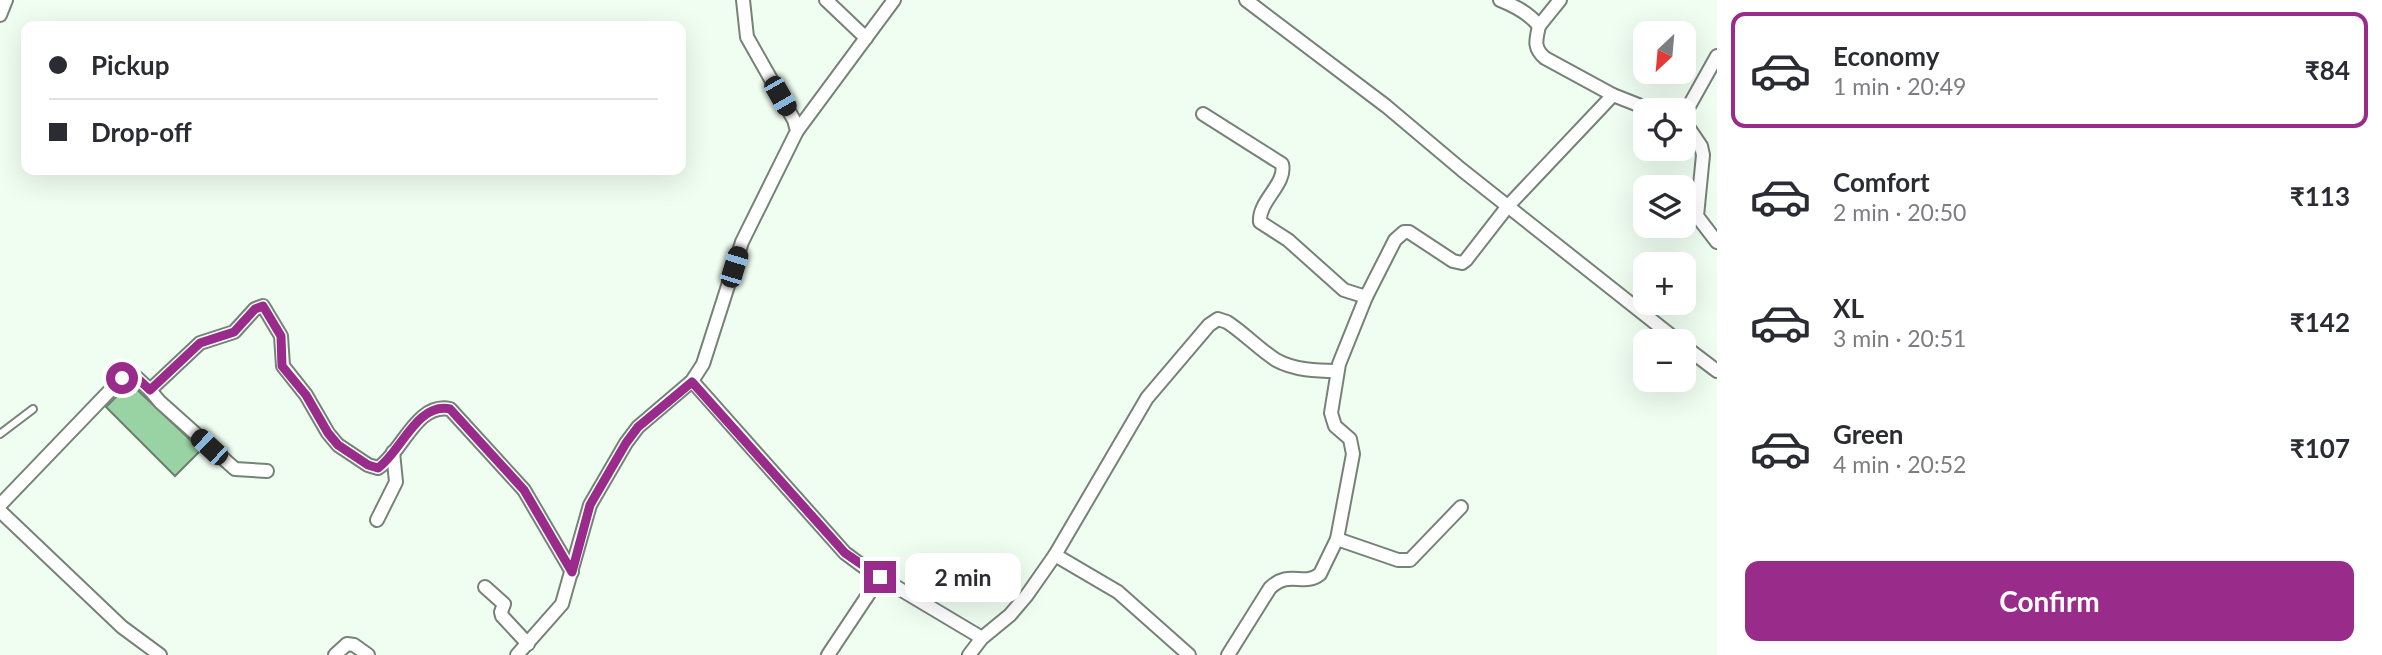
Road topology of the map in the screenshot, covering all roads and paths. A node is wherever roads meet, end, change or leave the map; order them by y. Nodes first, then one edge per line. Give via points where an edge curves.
1 (6, 0) edge
2 (743, 0) edge
3 (826, 0) edge
4 (894, 0) edge
5 (1246, 0) edge
6 (1500, 0) edge
7 (1560, 0) edge
8 (0, 15) edge
9 (1539, 26) junction
10 (866, 38) junction
11 (1717, 56) edge
12 (1613, 95) junction
13 (1694, 98) edge
14 (1633, 103) edge
15 (1203, 114) dead end
16 (797, 131) junction
17 (1696, 139) edge
18 (1508, 206) junction
19 (1717, 242) edge
20 (1366, 297) junction
21 (1663, 329) edge
22 (1696, 355) edge
23 (1337, 371) junction
24 (1717, 371) edge
25 (692, 382) junction
26 (150, 390) junction
27 (33, 409) dead end
28 (0, 434) edge
29 (394, 452) junction
30 (267, 471) dead end
31 (0, 505) edge
32 (1461, 508) dead end
33 (0, 511) edge
34 (377, 520) dead end
35 (1336, 539) junction
36 (1055, 555) junction
37 (572, 572) junction
38 (880, 577) junction
39 (485, 587) dead end
40 (982, 638) junction
41 (522, 652) edge
42 (160, 655) edge
43 (335, 655) edge
44 (369, 655) edge
45 (828, 655) edge
46 (969, 655) edge
47 (1189, 655) edge
48 (1228, 655) edge

1 - 8 street
2 - 16 street via 747,37
3 - 10 street
4 - 10 street
5 - 18 street via 1387,106
6 - 9 street via 1529,15
7 - 9 street
9 - 12 street via 1535,42 1539,53
10 - 16 street
11 - 13 street
12 - 14 street
12 - 18 street
15 - 20 street via 1282,164 1283,173 1260,213 1260,222 1288,240 1344,290
16 - 25 street via 742,242 703,364
17 - 19 street via 1703,155 1697,216
18 - 20 street via 1462,262 1453,261 1409,232 1400,234
18 - 21 street
20 - 23 street
22 - 24 street
23 - 35 street via 1331,413 1335,426 1350,439 1353,454
23 - 36 street via 1287,365 1218,319 1147,398
25 - 37 street via 638,427 626,443 590,505
25 - 38 street via 845,553
26 - 29 street via 200,343 234,332 263,306 281,336 282,366 333,440 374,468
26 - 30 street via 235,469
26 - 31 street via 129,373 122,378
27 - 28 lane
29 - 34 street via 396,482
29 - 37 street via 422,418 441,407 450,409 524,490
32 - 35 street via 1410,559 1398,560
33 - 42 street via 122,627
35 - 48 street via 1315,578 1277,580
36 - 40 street via 1020,604
36 - 47 street via 1118,592
37 - 41 street via 562,604
38 - 40 street
38 - 45 street
39 - 41 street via 504,604 502,616
40 - 46 street
43 - 44 street via 347,644

